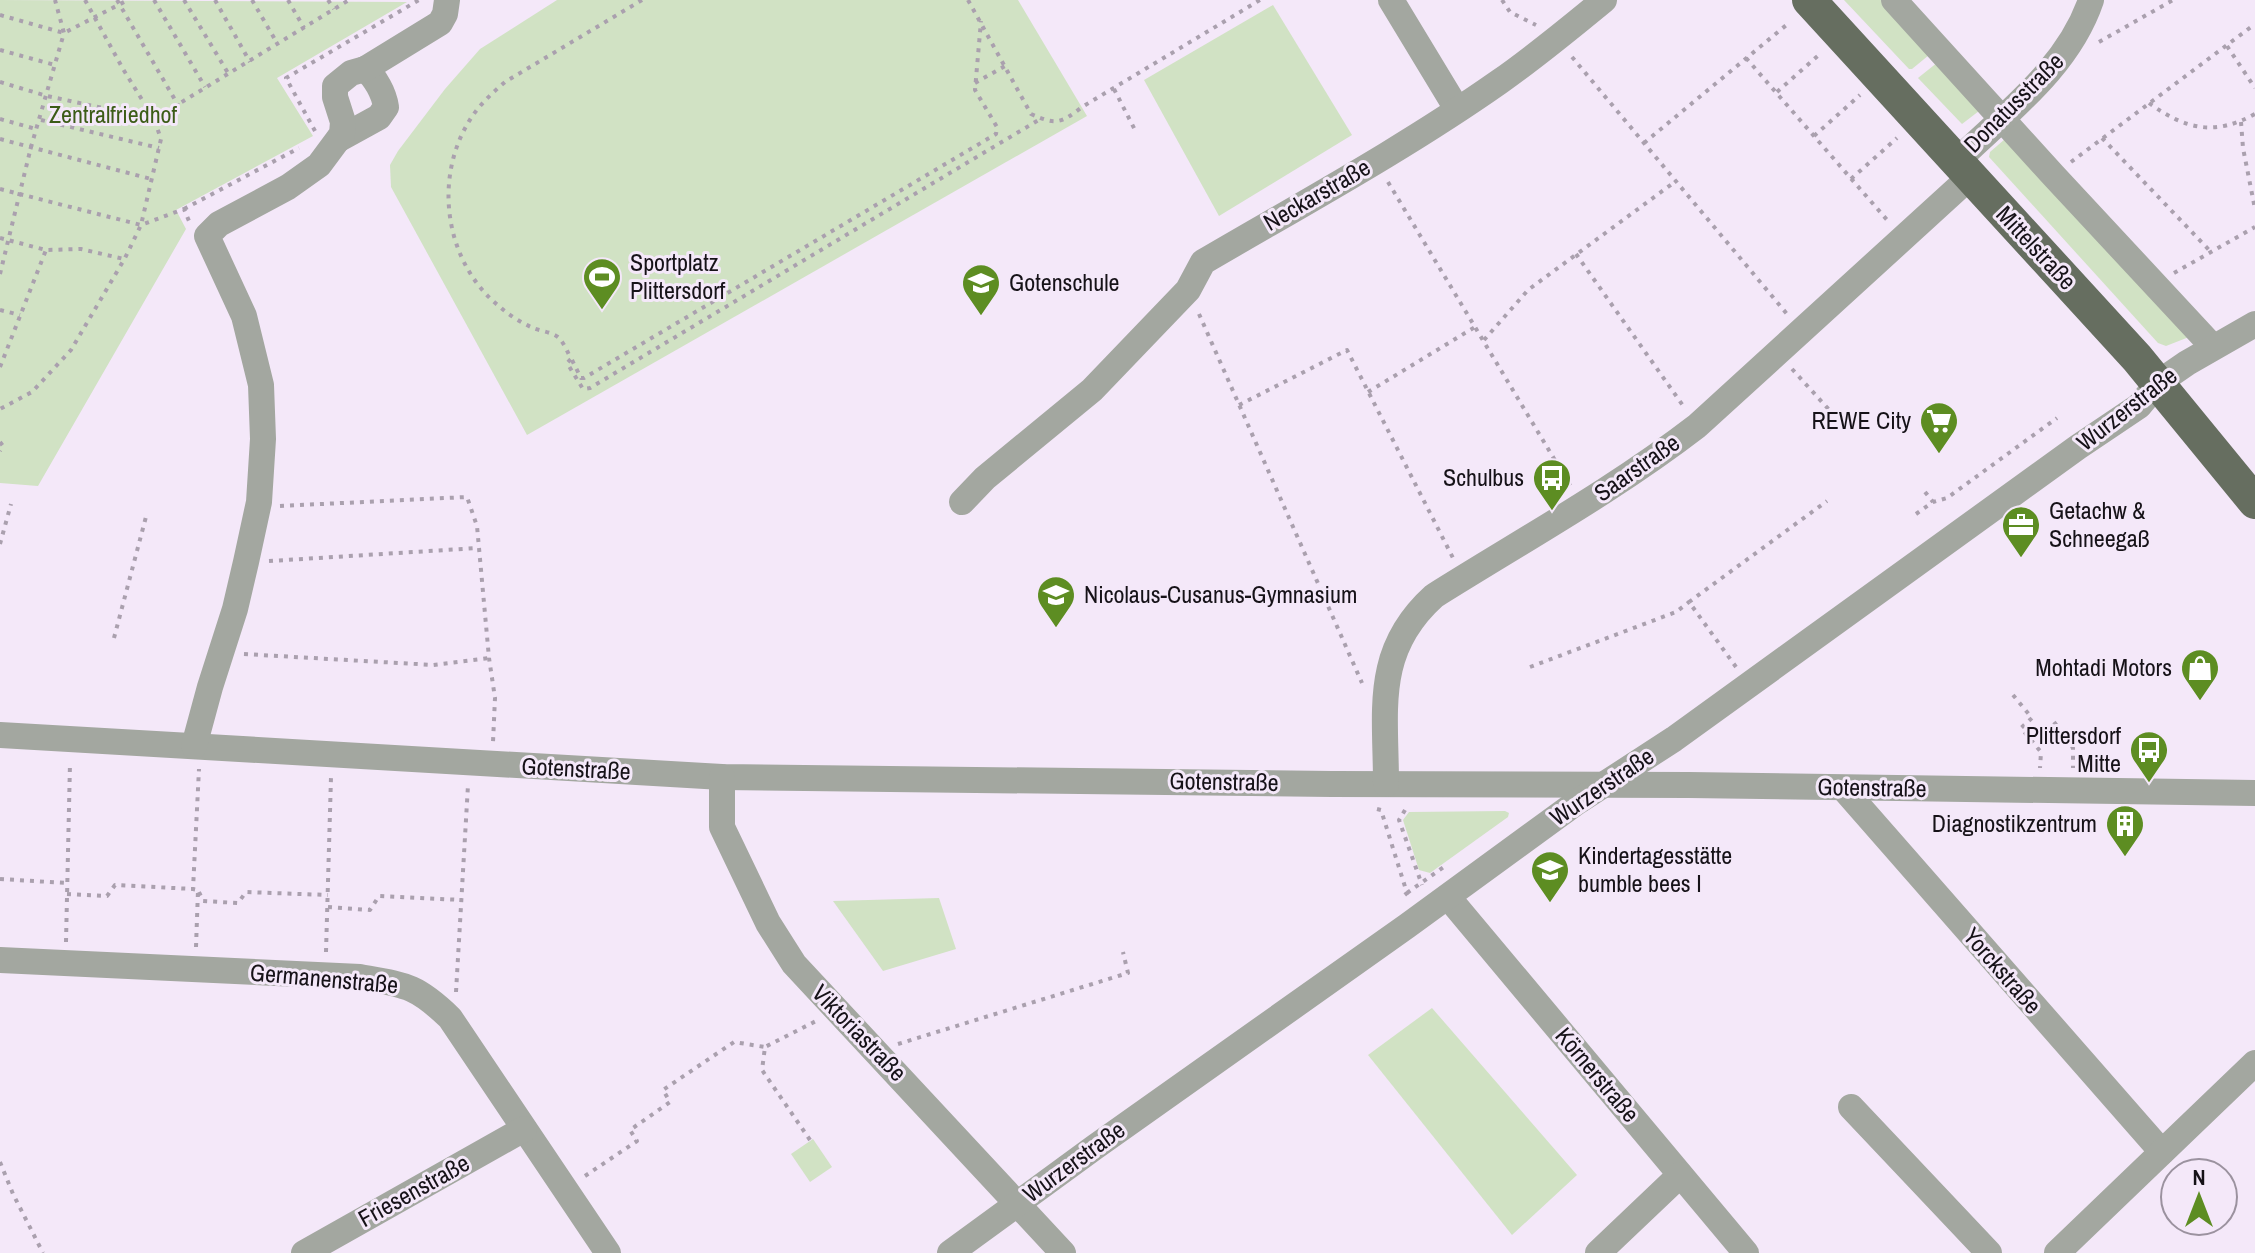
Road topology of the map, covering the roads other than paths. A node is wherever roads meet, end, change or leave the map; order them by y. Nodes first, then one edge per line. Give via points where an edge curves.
1 (447, 0) edge
2 (1391, 0) edge
3 (1604, 0) edge
4 (1894, 0) edge
5 (2091, 0) edge
6 (1810, 2) edge
7 (365, 69) junction
8 (1457, 109) junction
9 (2001, 118) junction
10 (329, 138) junction
11 (1963, 170) junction
12 (2255, 324) edge
13 (2213, 347) junction
14 (2158, 383) junction
15 (962, 502) dead end
16 (2255, 502) edge
17 (0, 735) edge
18 (197, 747) junction
19 (722, 777) junction
20 (1386, 784) junction
21 (1604, 784) junction
22 (1843, 788) junction
23 (2255, 793) edge
24 (1442, 901) junction
25 (0, 960) edge
26 (2255, 1063) edge
27 (1851, 1107) dead end
28 (524, 1129) junction
29 (2162, 1152) junction
30 (1680, 1175) junction
31 (1018, 1203) junction
32 (304, 1253) edge
33 (608, 1253) edge
34 (950, 1253) edge
35 (1063, 1253) edge
36 (1598, 1253) edge
37 (1746, 1253) edge
38 (1989, 1253) edge
39 (2057, 1253) edge

1 - 7 street via 440,23
2 - 8 street
3 - 8 street, Neckarstraße
4 - 9 street
5 - 9 street, Donatusstraße via 2065,53
6 - 11 main road, Mittelstraße
7 - 10 street via 335,86 343,122
7 - 10 street via 386,107 379,117
8 - 15 street, Neckarstraße via 1203,262 1188,290 1092,390
9 - 11 street, Donatusstraße
9 - 13 street
10 - 18 street via 319,165 307,175 207,236 244,316 261,385 263,439 258,507
11 - 14 main road, Mittelstraße
11 - 20 street, Saarstraße via 1903,238 1697,426 1650,462 1418,611 1405,629 1386,681
12 - 13 street, Wurzerstraße
13 - 14 street, Wurzerstraße
14 - 16 main road, Mittelstraße
14 - 21 street, Wurzerstraße via 2139,406
17 - 18 street, Gotenstraße
18 - 19 street, Gotenstraße
19 - 20 street, Gotenstraße
19 - 31 street, Viktoriastraße via 722,827 794,964
20 - 21 street, Gotenstraße
21 - 22 street, Gotenstraße
21 - 24 street, Wurzerstraße
22 - 23 street, Gotenstraße
22 - 29 street, Yorckstraße
24 - 30 street, Körnerstraße
24 - 31 street, Wurzerstraße
25 - 28 street, Germanenstraße via 360,977 407,985 450,1018
26 - 29 street
27 - 38 street
28 - 32 street, Friesenstraße
28 - 33 street, Germanenstraße
29 - 39 street
30 - 36 street
30 - 37 street, Körnerstraße
31 - 34 street, Wurzerstraße
31 - 35 street, Viktoriastraße

